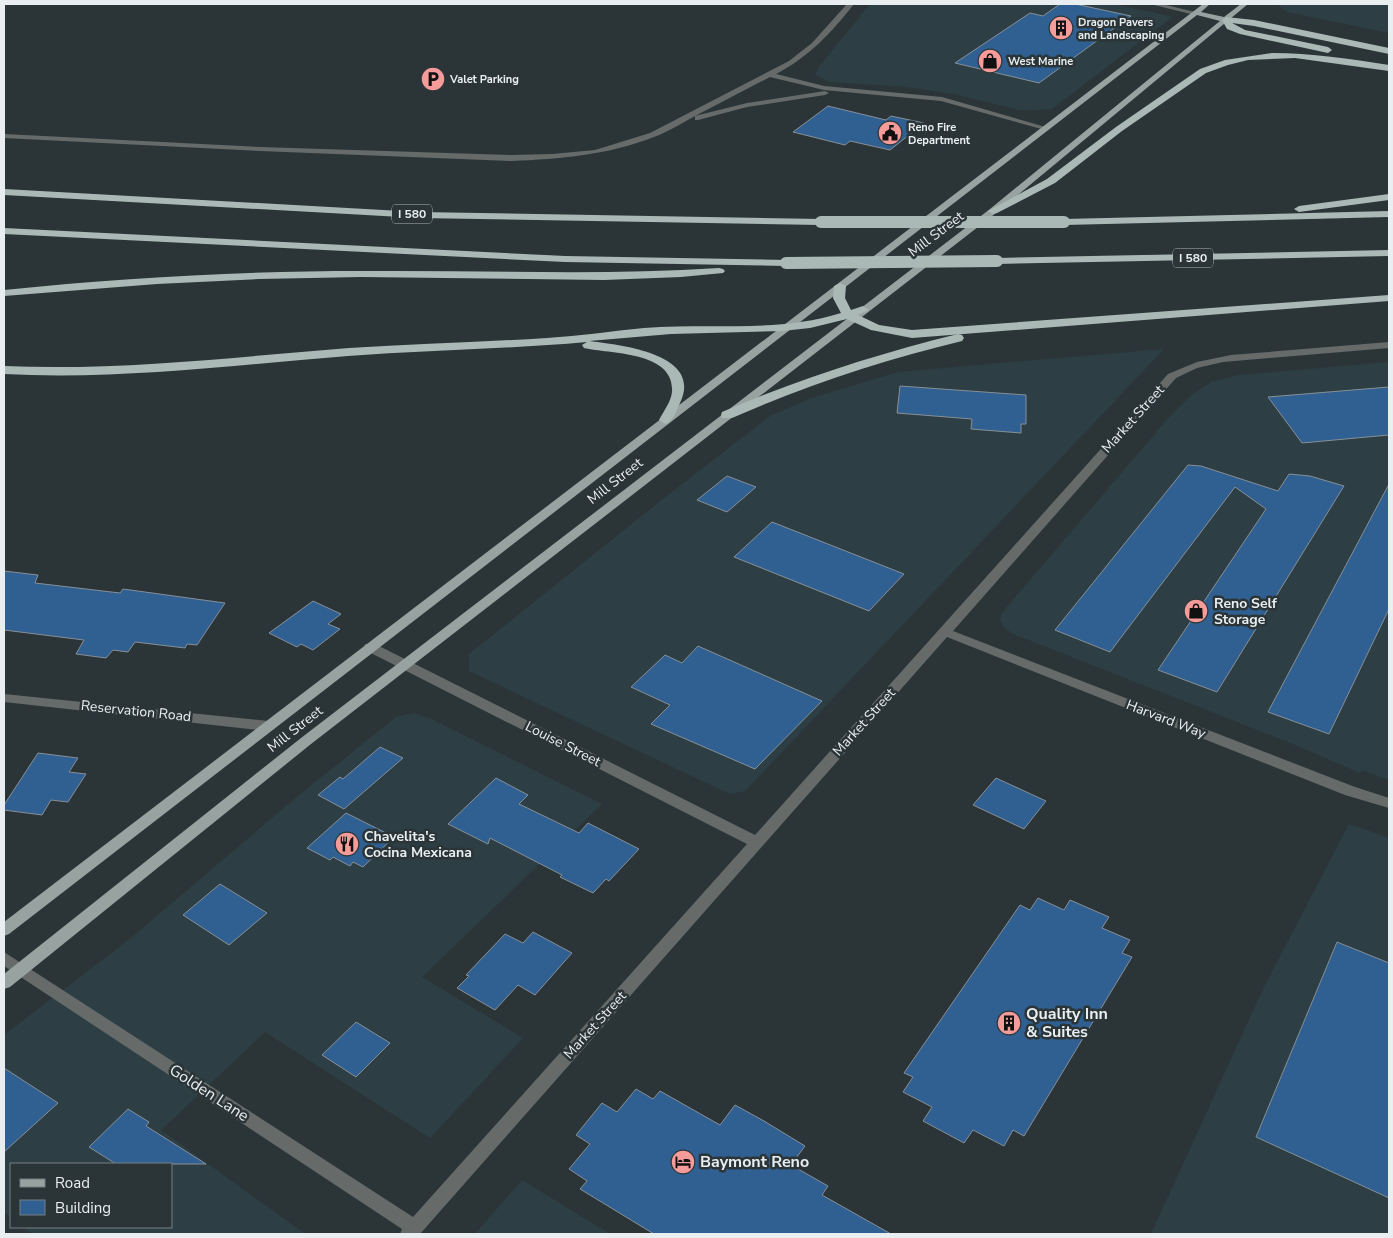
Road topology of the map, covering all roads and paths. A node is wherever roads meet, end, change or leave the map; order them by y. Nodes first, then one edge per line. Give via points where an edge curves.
1 (851, 4) edge
2 (1153, 4) edge
3 (1207, 4) edge
4 (1246, 4) edge
5 (1196, 13) junction
6 (1226, 20) junction
7 (1389, 51) edge
8 (1389, 64) edge
9 (1389, 68) edge
10 (771, 75) junction
11 (874, 92) junction
12 (1045, 128) junction
13 (653, 134) junction
14 (4, 136) edge
15 (4, 192) edge
16 (1389, 197) edge
17 (993, 211) junction
18 (1389, 214) edge
19 (1178, 220) junction
20 (4, 231) edge
21 (1389, 253) edge
22 (784, 263) junction
23 (840, 286) junction
24 (4, 292) edge
25 (1389, 298) edge
26 (855, 314) junction
27 (1049, 323) junction
28 (786, 327) junction
29 (536, 342) junction
30 (1389, 345) edge
31 (4, 370) edge
32 (727, 416) junction
33 (665, 420) junction
34 (945, 632) junction
35 (370, 647) junction
36 (405, 664) junction
37 (4, 698) edge
38 (268, 726) junction
39 (1389, 803) edge
40 (756, 842) junction
41 (4, 930) edge
42 (4, 958) edge
43 (21, 970) junction
44 (4, 983) edge
45 (412, 1231) edge

1 - 10 street via 809,51
2 - 5 street
3 - 5 main road, Mill Street
4 - 6 main road, Mill Street
5 - 6 main road
5 - 12 main road, Mill Street
6 - 7 highway
6 - 8 highway via 1230,27 1243,32
6 - 17 main road, Mill Street
9 - 17 highway via 1282,55 1252,57 1213,66 1136,116 1057,176
10 - 11 street via 824,88
10 - 13 street
11 - 12 street via 942,100
11 - 13 street via 816,94 775,100 720,112
12 - 23 main road, Mill Street
13 - 14 street via 595,152 521,158
15 - 19 highway, I 580, bridge via 429,215 821,222
16 - 19 highway via 1249,215
17 - 26 main road, Mill Street
18 - 19 highway, I 580
20 - 22 highway, I 580 via 565,259
21 - 22 highway, I 580, bridge
22 - 24 highway via 662,275 253,276
23 - 26 highway via 838,301
23 - 28 main road, Mill Street
25 - 27 highway
26 - 27 highway via 879,329 912,334
26 - 28 highway
26 - 32 main road, Mill Street
27 - 32 highway via 976,334 881,357 804,382
28 - 29 highway via 667,331
28 - 33 main road, Mill Street
29 - 31 highway via 349,352 159,370
29 - 33 highway via 617,348 642,353 663,363 678,383 678,392
30 - 34 street, Market Street via 1215,361 1184,368 1172,376
32 - 36 main road, Mill Street
33 - 35 main road, Mill Street
34 - 39 street, Harvard Way via 1350,791
34 - 40 street, Market Street
35 - 36 street, Louise Street
35 - 38 main road, Mill Street
36 - 40 street, Louise Street
36 - 43 main road, Mill Street
37 - 38 street, Reservation Road
38 - 41 main road, Mill Street
40 - 45 street, Market Street
42 - 43 street, Golden Lane
43 - 44 main road, Mill Street
43 - 45 street, Golden Lane

